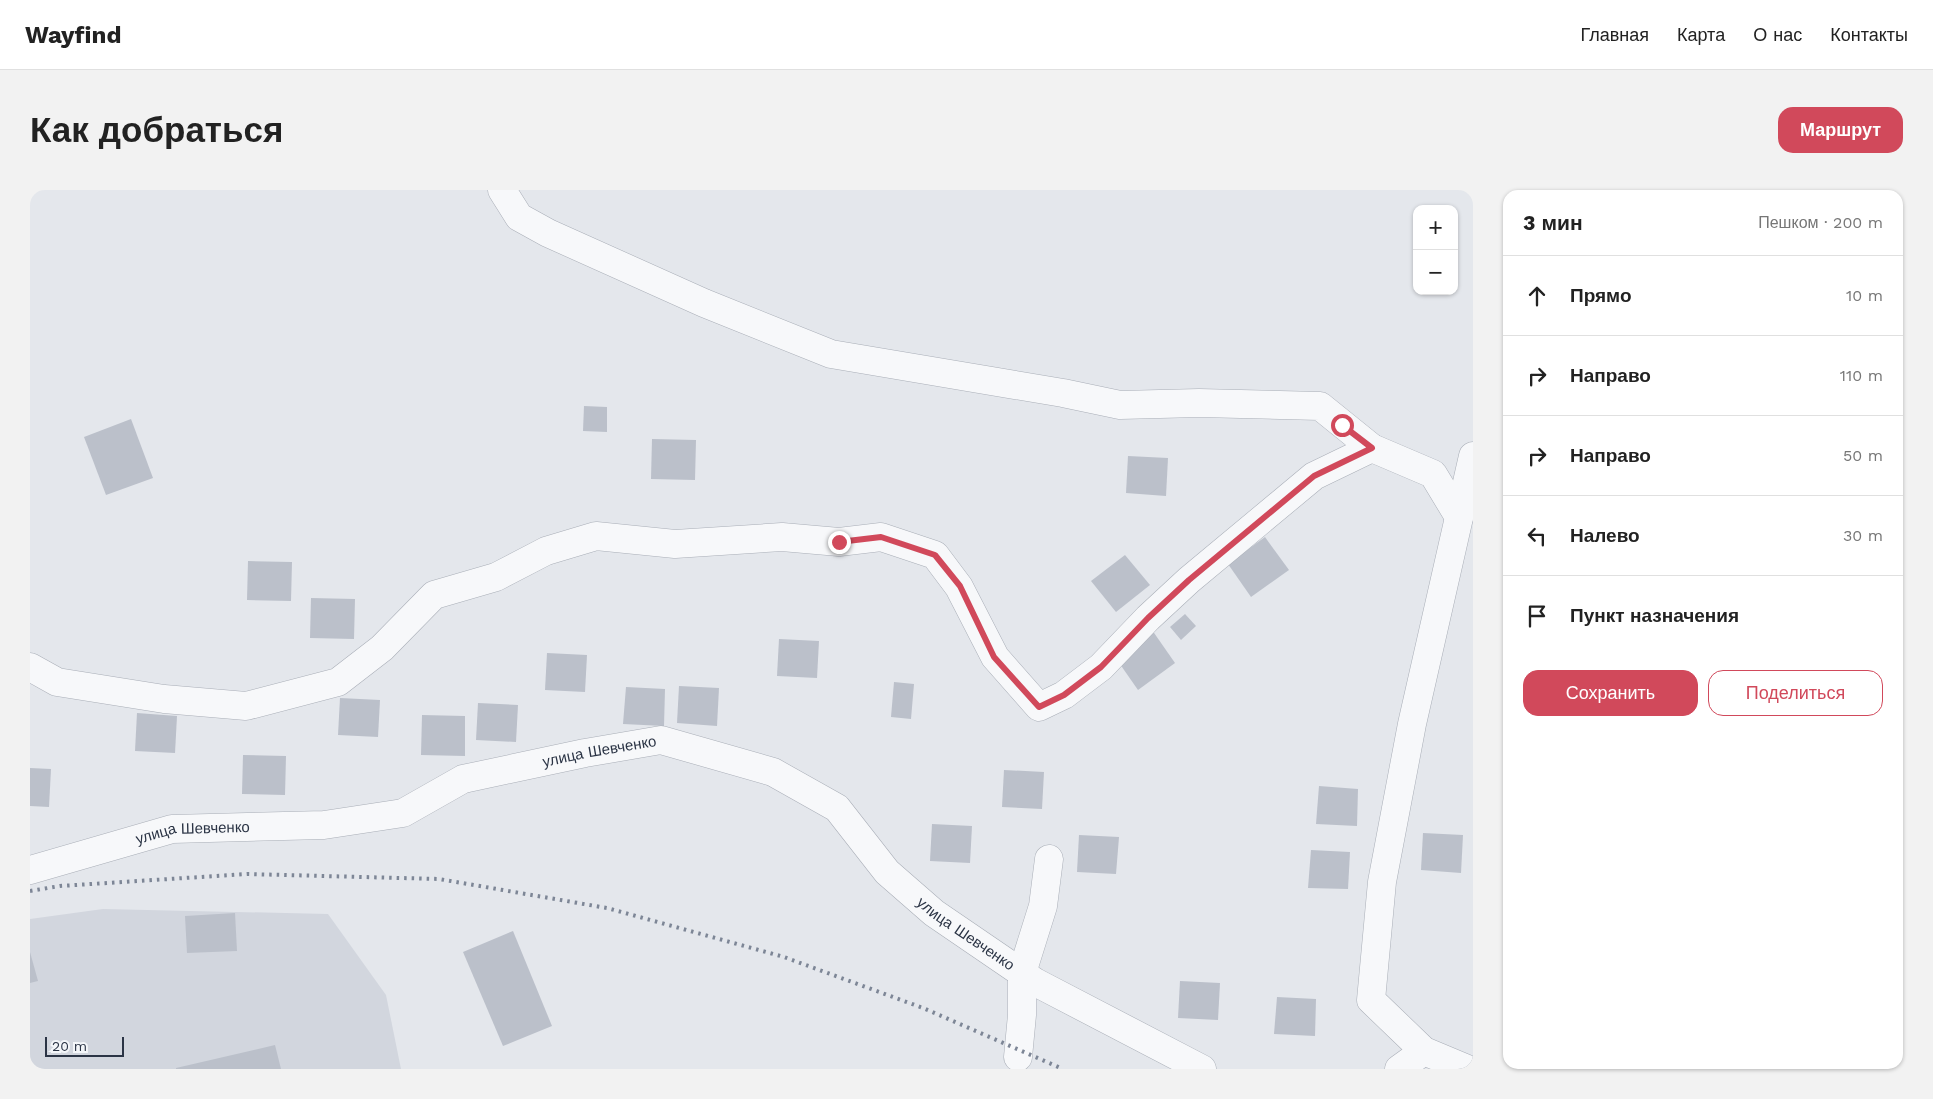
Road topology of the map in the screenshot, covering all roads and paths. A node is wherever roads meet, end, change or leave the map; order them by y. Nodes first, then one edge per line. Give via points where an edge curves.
1 (502, 190) edge
2 (1372, 448) junction
3 (1473, 456) edge
4 (1459, 518) junction
5 (30, 667) edge
6 (1049, 860) dead end
7 (30, 870) edge
8 (1022, 973) junction
9 (1424, 1051) junction
10 (1018, 1057) dead end
11 (1202, 1069) edge
12 (1399, 1069) edge
13 (1467, 1069) edge

1 - 2 street via 519,217 548,233 704,303 831,354 1120,405 1320,406
2 - 4 street via 1433,474
2 - 5 street via 1314,476 1189,580 1101,667 1064,695 1039,707 994,657 960,586 935,555 881,537 839,542 782,537 676,544 596,536 546,552 496,577 434,595 382,648 338,682 246,706 164,699 57,682
3 - 4 street
4 - 9 street via 1412,724 1382,882 1371,1000
6 - 8 street via 1043,906
7 - 8 street, улица Шевченко via 172,829 324,825 403,814 463,779 661,740 772,772 837,808 887,872 934,913
8 - 10 street
8 - 11 street, улица Шевченко
9 - 12 street
9 - 13 street

